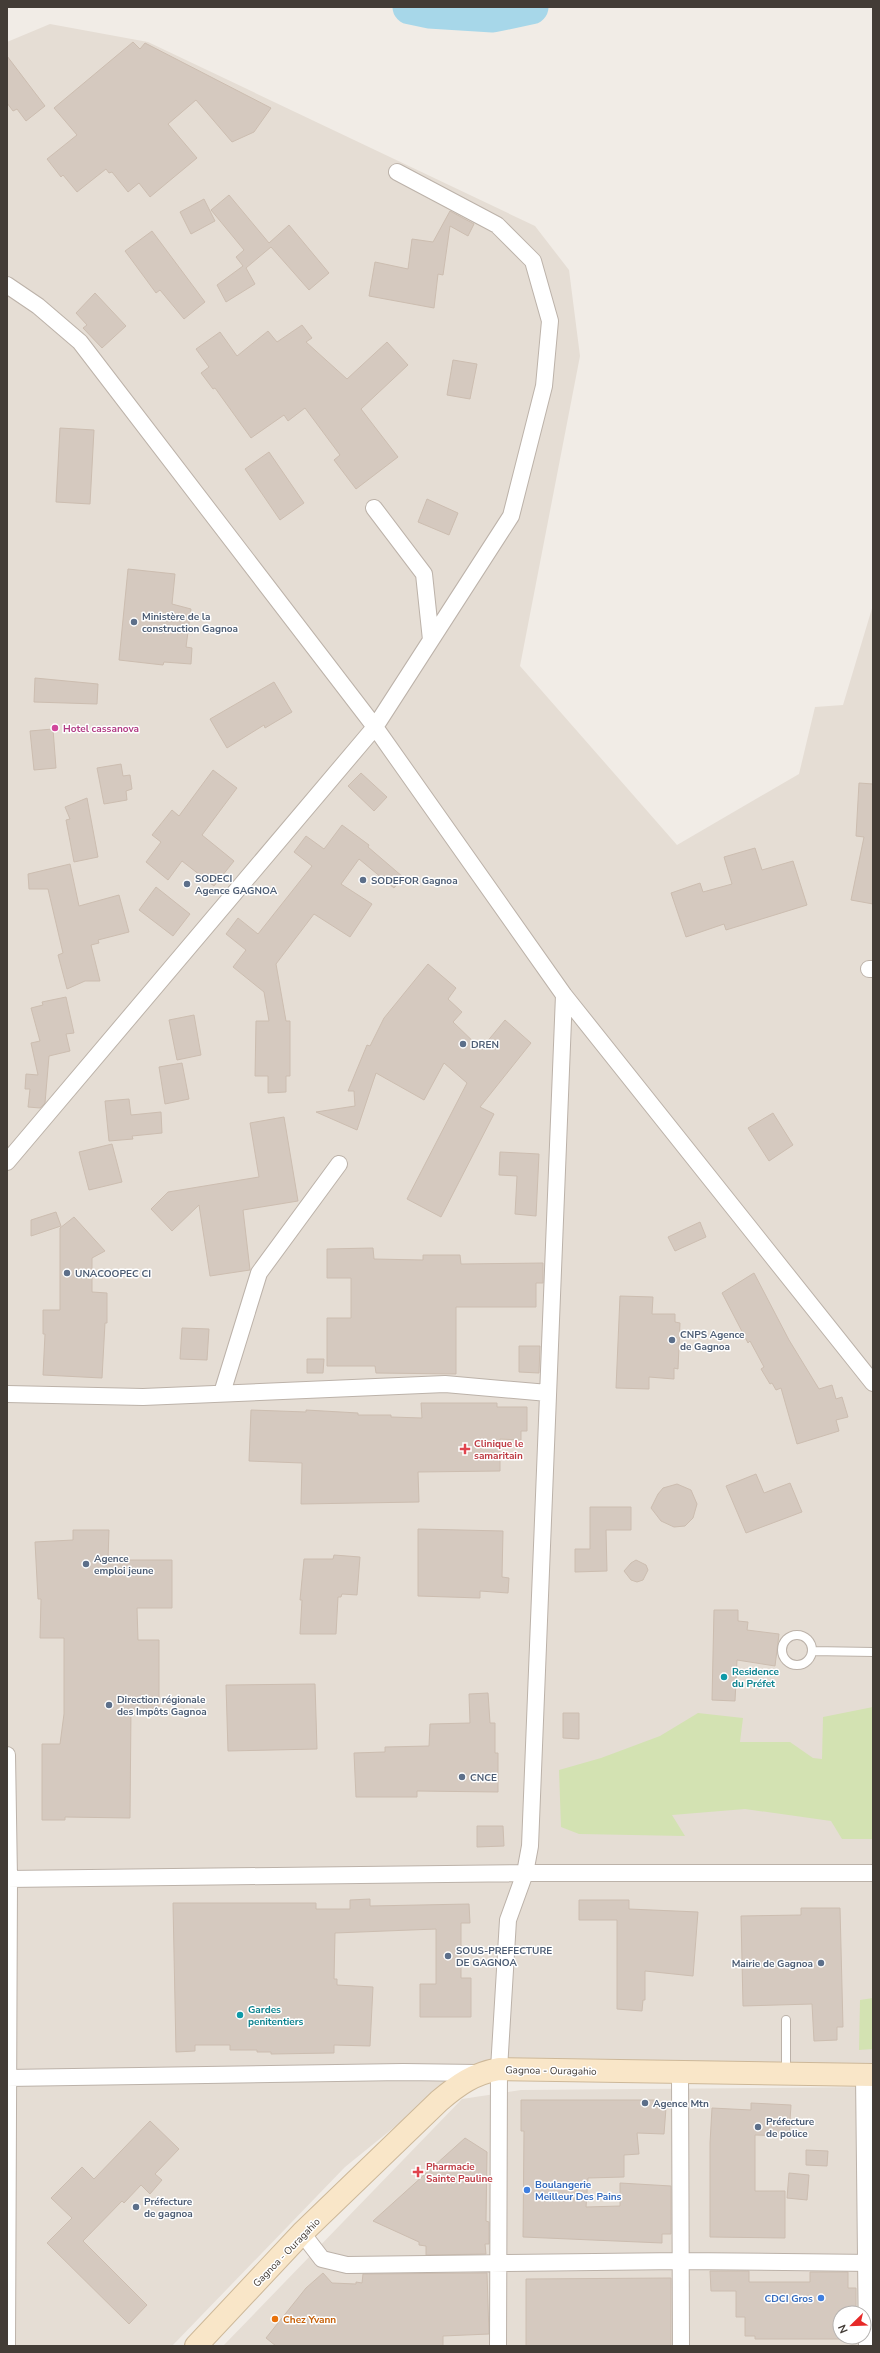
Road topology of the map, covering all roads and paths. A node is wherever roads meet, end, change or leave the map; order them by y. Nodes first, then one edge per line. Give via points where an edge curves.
1 (397, 172) dead end
2 (7, 285) edge
3 (374, 508) dead end
4 (431, 640) junction
5 (375, 727) junction
6 (564, 995) junction
7 (7, 1162) edge
8 (339, 1164) dead end
9 (873, 1383) edge
10 (548, 1392) junction
11 (7, 1394) edge
12 (222, 1394) junction
13 (812, 1651) dead end
14 (873, 1652) edge
15 (7, 1755) edge
16 (525, 1873) junction
17 (873, 1873) edge
18 (8, 1879) edge
19 (786, 2020) dead end
20 (499, 2069) junction
21 (680, 2072) junction
22 (478, 2073) junction
23 (786, 2074) junction
24 (870, 2075) edge
25 (8, 2078) edge
26 (302, 2233) junction
27 (681, 2262) junction
28 (870, 2262) edge
29 (498, 2264) junction
30 (7, 2346) edge
31 (196, 2346) edge
32 (498, 2346) edge
33 (681, 2346) edge
34 (869, 2346) edge

1 - 4 street via 497,225 533,261 550,321 544,386 511,516
2 - 5 street via 38,306 80,342
3 - 4 street via 424,574
4 - 5 street
5 - 6 street
5 - 7 street
6 - 9 street
6 - 10 street
8 - 12 street via 259,1273
10 - 12 street via 445,1384
10 - 16 street via 530,1846
11 - 12 street via 143,1397
13 - 14 lane
15 - 18 street
16 - 17 street
16 - 18 street
16 - 20 street via 508,1920
18 - 25 street
19 - 23 lane
20 - 21 main road, Gagnoa - Ouragahio
20 - 22 main road, Gagnoa - Ouragahio
20 - 29 street
21 - 23 main road, Gagnoa - Ouragahio
21 - 27 street
22 - 25 street
22 - 26 main road, Gagnoa - Ouragahio via 456,2086 439,2101
23 - 24 main road, Gagnoa - Ouragahio
24 - 28 street
25 - 30 street
26 - 29 street via 322,2259 347,2265
26 - 31 main road, Gagnoa - Ouragahio
27 - 28 street
27 - 29 street
27 - 33 street
28 - 34 street
29 - 32 street

